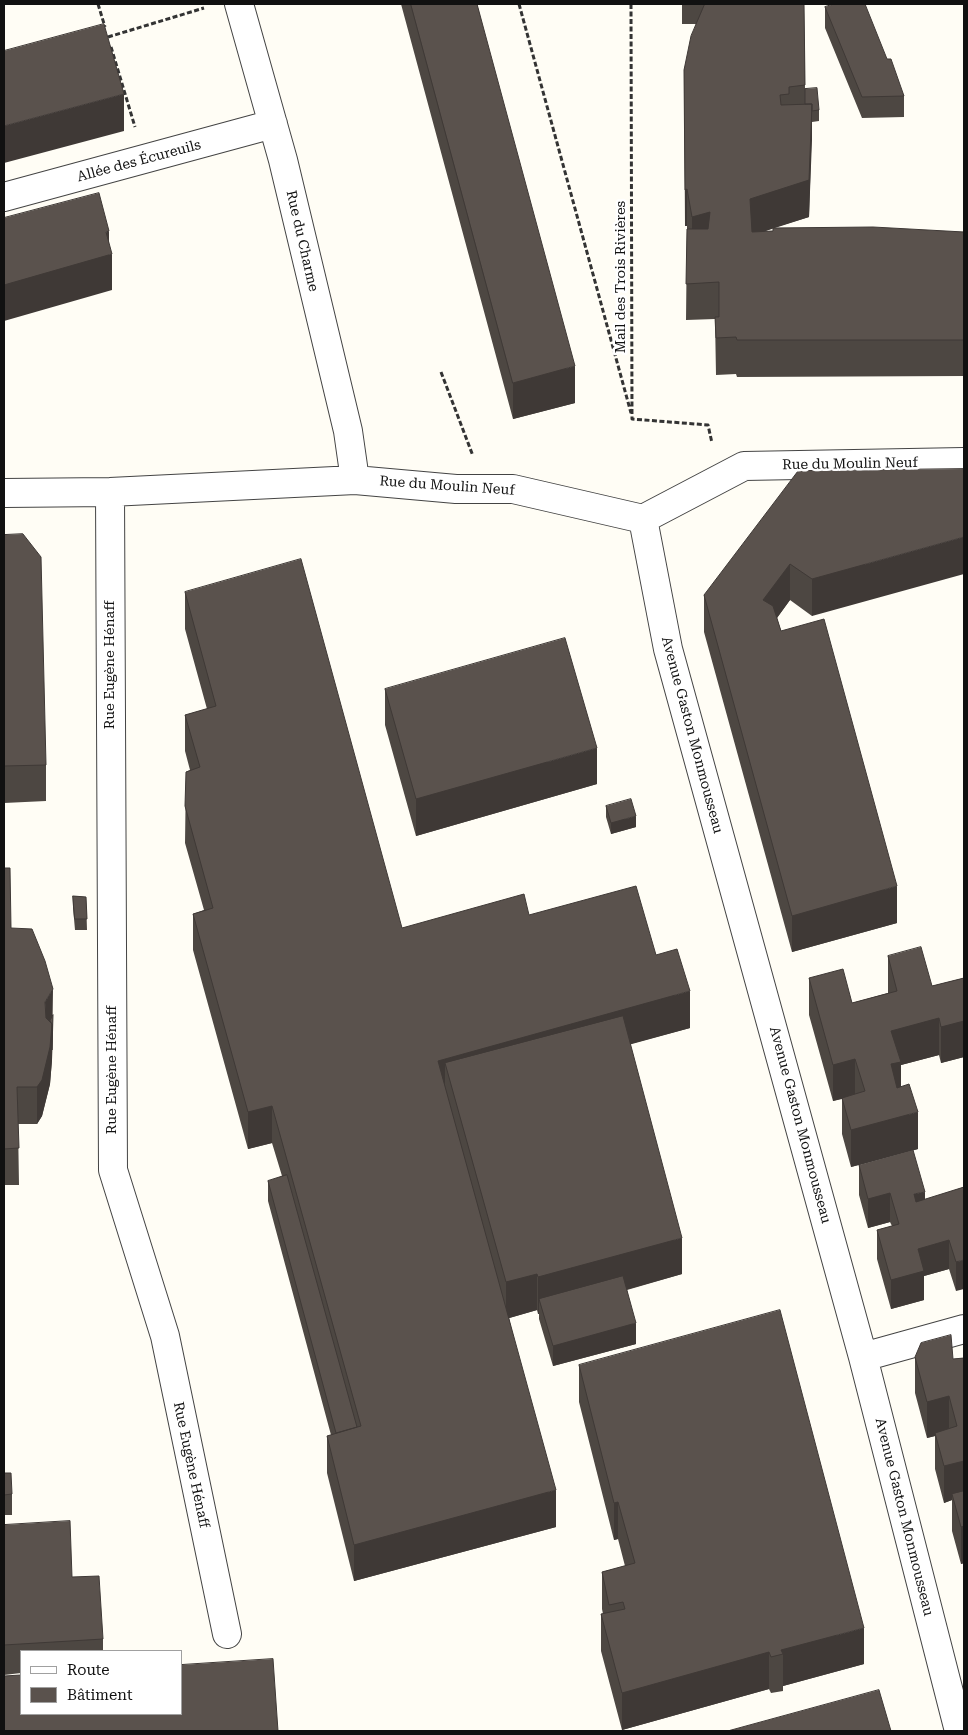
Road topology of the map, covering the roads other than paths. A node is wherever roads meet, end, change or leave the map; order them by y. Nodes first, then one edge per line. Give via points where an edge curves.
1 (239, 4) edge
2 (273, 124) junction
3 (4, 197) edge
4 (964, 462) edge
5 (355, 480) junction
6 (110, 492) junction
7 (4, 493) edge
8 (643, 519) junction
9 (964, 1330) edge
10 (863, 1356) junction
11 (227, 1634) dead end
12 (959, 1731) edge

1 - 2 street, Rue du Charme
2 - 3 street, Allée des Écureuils
2 - 5 street, Rue du Charme via 348,432
4 - 8 street, Rue du Moulin Neuf via 744,466
5 - 6 street, Rue du Moulin Neuf
5 - 8 street, Rue du Moulin Neuf via 456,489 512,489
6 - 7 street, Rue du Moulin Neuf
6 - 11 street, Rue Eugène Hénaff via 113,1170 165,1336
8 - 10 street, Avenue Gaston Monmousseau via 668,649
9 - 10 street
10 - 12 street, Avenue Gaston Monmousseau

